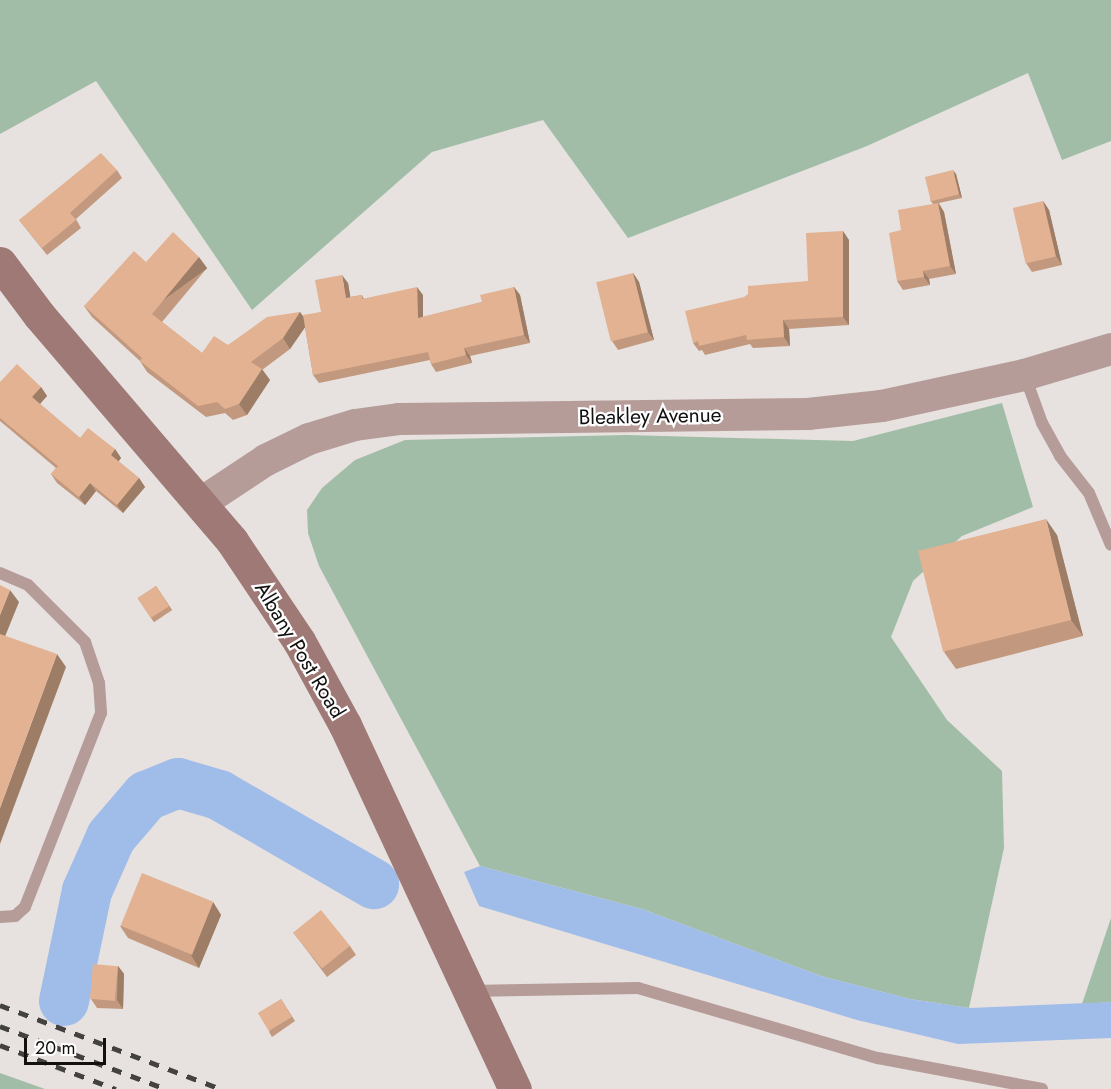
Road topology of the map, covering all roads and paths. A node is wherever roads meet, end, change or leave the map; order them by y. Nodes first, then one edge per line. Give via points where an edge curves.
1 (0, 263) edge
2 (1111, 349) edge
3 (1024, 375) junction
4 (201, 503) junction
5 (1111, 545) edge
6 (0, 573) edge
7 (0, 917) edge
8 (470, 991) junction
9 (515, 1089) edge
10 (1042, 1089) edge

1 - 4 main road, Albany Post Road via 39,315
2 - 3 street, Bleakley Avenue
3 - 4 street, Bleakley Avenue via 882,406 808,414 399,419 355,425 277,454
3 - 5 lane via 1042,423 1060,456 1089,493
4 - 8 main road, Albany Post Road via 232,541 311,662 345,725
6 - 7 lane via 28,585 85,642 99,683 101,713 25,908 15,916
8 - 9 main road, Albany Post Road
8 - 10 lane via 638,988 878,1058

